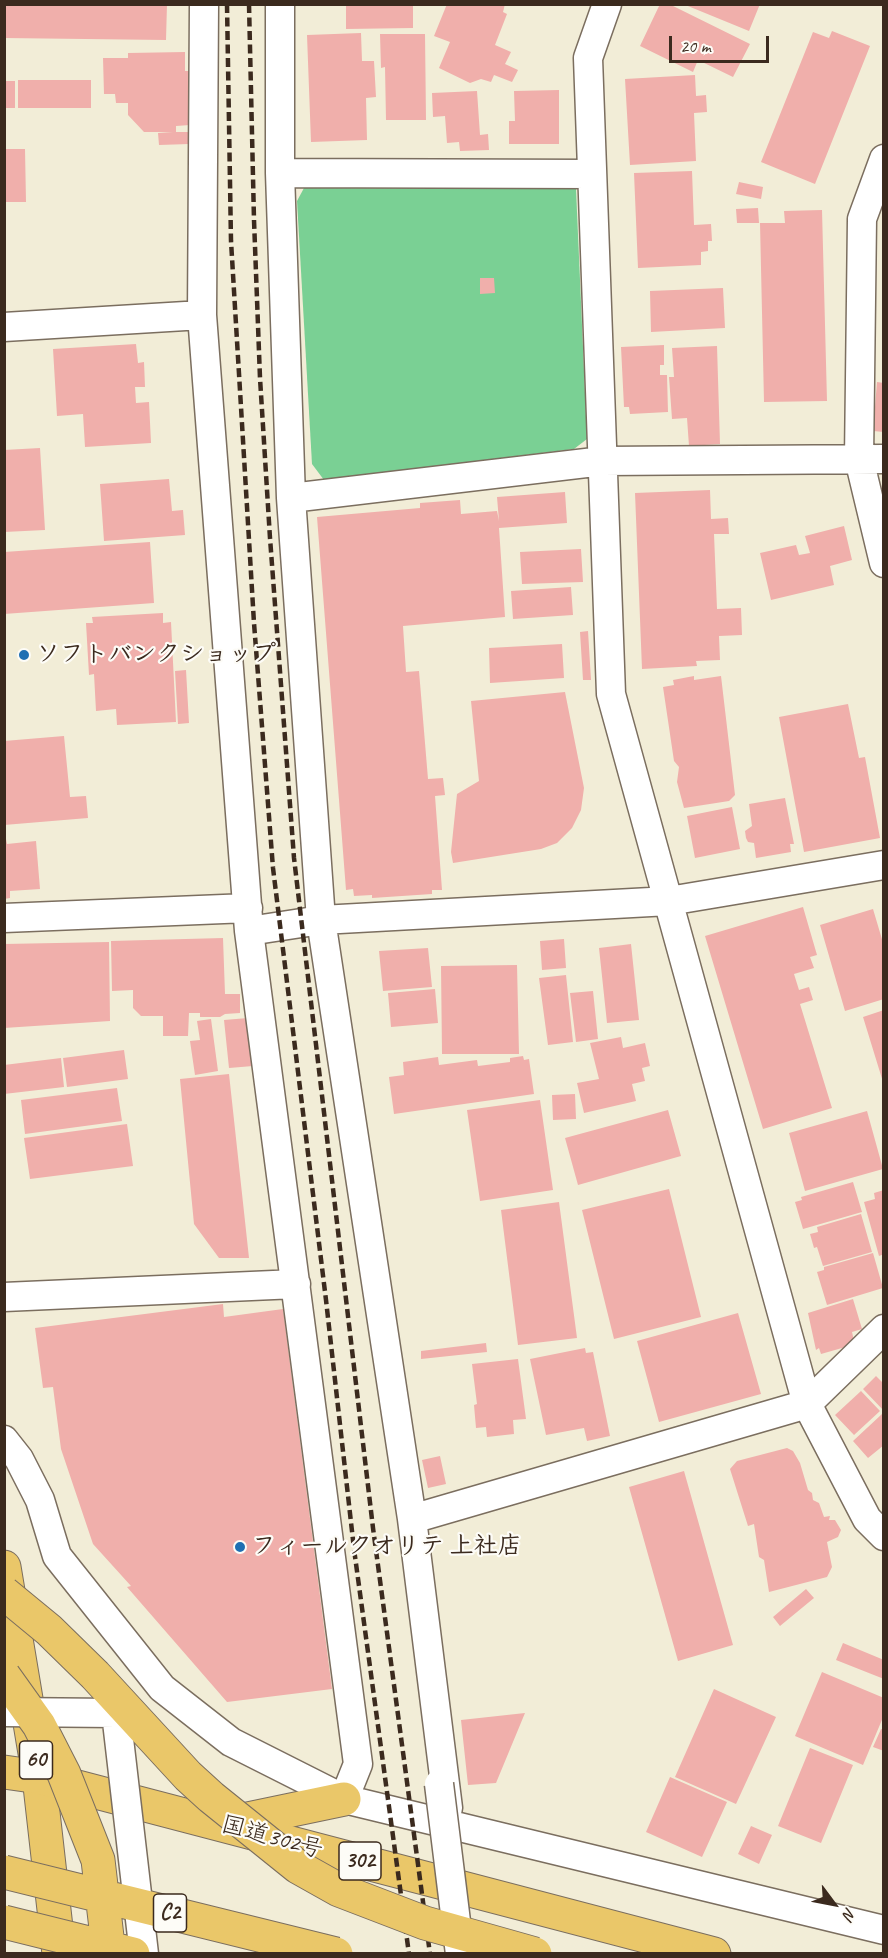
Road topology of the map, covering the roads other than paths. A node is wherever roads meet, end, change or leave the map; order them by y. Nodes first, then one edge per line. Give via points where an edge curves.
1 (204, 4) edge
2 (280, 4) edge
3 (608, 4) edge
4 (884, 159) edge
5 (280, 173) junction
6 (592, 174) junction
7 (202, 315) junction
8 (4, 327) edge
9 (872, 459) edge
10 (603, 461) junction
11 (291, 498) junction
12 (884, 563) edge
13 (884, 865) edge
14 (669, 901) junction
15 (4, 918) edge
16 (249, 919) junction
17 (321, 920) junction
18 (296, 1284) junction
19 (4, 1297) edge
20 (884, 1329) edge
21 (807, 1404) junction
22 (4, 1440) edge
23 (412, 1519) junction
24 (884, 1536) edge
25 (4, 1567) edge
26 (4, 1593) edge
27 (4, 1676) edge
28 (4, 1712) edge
29 (4, 1772) edge
30 (39, 1777) junction
31 (439, 1784) dead end
32 (344, 1799) junction
33 (221, 1825) junction
34 (451, 1825) junction
35 (4, 1872) edge
36 (4, 1922) edge
37 (884, 1930) edge
38 (59, 1953) edge
39 (109, 1953) edge
40 (133, 1953) edge
41 (144, 1953) edge
42 (336, 1953) edge
43 (460, 1953) edge
44 (535, 1953) edge
45 (714, 1953) edge

1 - 7 street
2 - 5 street
3 - 6 street via 588,58
4 - 9 street via 862,219
5 - 6 street
5 - 11 street
6 - 10 street
7 - 8 street
7 - 16 street
9 - 10 street
9 - 12 street
10 - 11 street
10 - 14 street via 611,694
11 - 17 street
13 - 14 street
14 - 17 street
14 - 21 street
15 - 16 street
16 - 17 street
16 - 18 street
17 - 23 street
18 - 19 street
18 - 32 street via 358,1764
20 - 21 street
21 - 23 street
21 - 24 street via 867,1519
22 - 32 street via 19,1459 40,1500 57,1556 162,1688 231,1742
23 - 34 street
25 - 30 main road, 60
26 - 44 main road, bridge via 49,1629 196,1783 298,1867 339,1890 425,1923
27 - 39 main road, bridge via 39,1725 64,1774 98,1860
28 - 41 street, bridge via 116,1713
29 - 30 main road, 国道302号 / 302
30 - 33 main road, 国道302号 / 302
30 - 38 main road, 60
31 - 43 street, bridge
32 - 33 main road
32 - 34 street
33 - 45 main road, 国道302号 / 302
34 - 37 street
35 - 42 main road, C2, bridge
36 - 40 main road, C2, bridge

